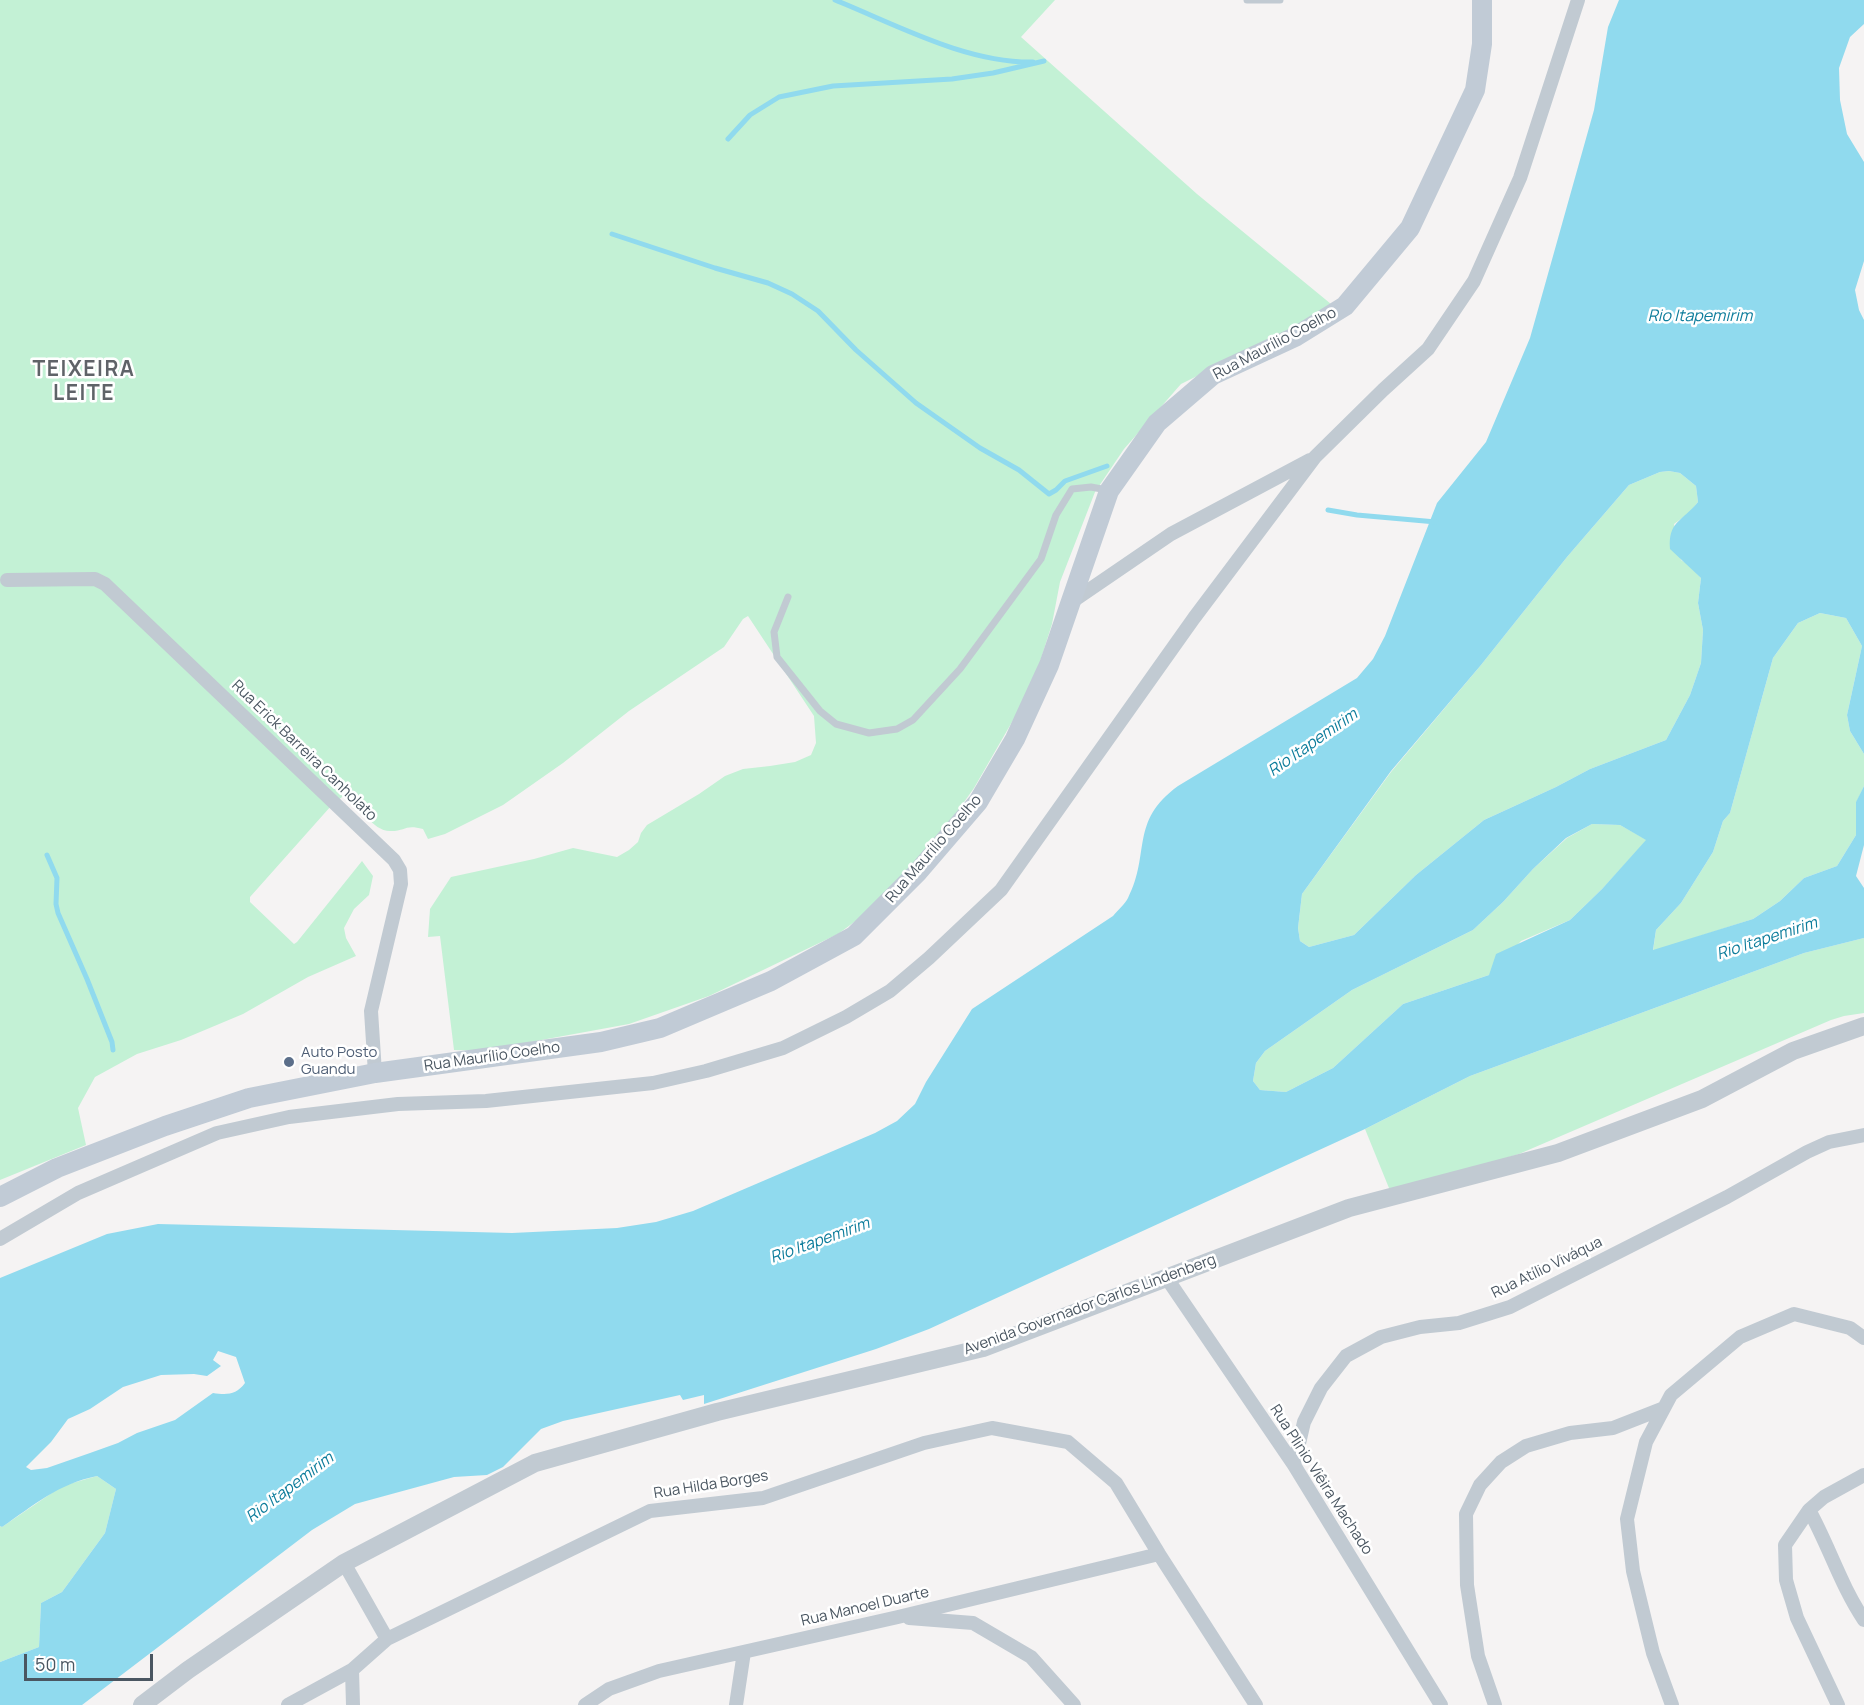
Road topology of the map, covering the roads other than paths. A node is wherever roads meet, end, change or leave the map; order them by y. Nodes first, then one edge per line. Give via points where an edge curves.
1 (1247, 0) edge
2 (1280, 0) edge
3 (1482, 0) edge
4 (1578, 0) edge
5 (1315, 457) junction
6 (1109, 490) junction
7 (7, 580) dead end
8 (788, 597) dead end
9 (1070, 603) junction
10 (1864, 1026) edge
11 (375, 1073) junction
12 (1864, 1135) edge
13 (0, 1197) edge
14 (0, 1239) edge
15 (1166, 1277) junction
16 (1864, 1338) edge
17 (1664, 1408) junction
18 (1294, 1465) junction
19 (1864, 1475) edge
20 (1809, 1510) junction
21 (1159, 1554) junction
22 (344, 1563) junction
23 (898, 1617) junction
24 (1864, 1620) edge
25 (387, 1640) junction
26 (744, 1652) junction
27 (352, 1670) junction
28 (142, 1705) edge
29 (288, 1705) edge
30 (353, 1705) edge
31 (585, 1705) edge
32 (736, 1705) edge
33 (1074, 1705) edge
34 (1256, 1705) edge
35 (1441, 1705) edge
36 (1495, 1705) edge
37 (1672, 1705) edge
38 (1838, 1705) edge

1 - 2 lane
3 - 6 main road, Rua Maurílio Coelho via 1482,44 1475,90 1410,228 1346,306 1295,337 1213,375 1157,423
4 - 5 street via 1520,178 1474,281 1428,349
5 - 9 street via 1171,534
5 - 14 street via 1194,618 1001,890 890,991 783,1048 653,1083 486,1101 398,1104 289,1117 217,1133 78,1193
6 - 8 lane via 1072,489 1056,515 1041,558 960,669 913,720 897,729 869,733 836,724 820,711 777,657 774,632
6 - 9 main road, Rua Maurílio Coelho
7 - 11 street, Rua Erick Barreira Canholato via 94,579 105,584 394,860 401,884 371,1011
9 - 11 main road, Rua Maurílio Coelho via 1049,665 1020,729 978,802 917,873 854,936 771,981 660,1028 601,1042
10 - 15 street, Avenida Governador Carlos Lindenberg via 1793,1051 1702,1099 1558,1153 1349,1208
11 - 13 main road, Rua Maurílio Coelho via 238,1102 165,1126 57,1168
12 - 18 street, Rua Atílio Viváqua via 1829,1142 1807,1152 1510,1307 1460,1323 1420,1327 1381,1337 1346,1356 1321,1388 1304,1422
15 - 18 street, Rua Plinio Viêira Machado
15 - 22 street, Avenida Governador Carlos Lindenberg via 982,1348 717,1412 535,1463
16 - 17 street via 1850,1328 1794,1314 1740,1337 1671,1395
17 - 36 street via 1613,1428 1570,1433 1526,1446 1501,1462 1480,1485 1466,1514 1467,1585 1478,1656
17 - 37 street via 1646,1442 1627,1520 1633,1571 1653,1653
18 - 35 street, Rua Plinio Viêira Machado
19 - 20 street
20 - 24 street
20 - 38 street via 1785,1545 1786,1580 1797,1618
21 - 23 street, Rua Manoel Duarte
21 - 25 street, Rua Hilda Borges via 1116,1483 1068,1442 992,1428 924,1443 763,1498 650,1511
21 - 34 street
22 - 25 street
22 - 28 street, Avenida Governador Carlos Lindenberg
23 - 26 street, Rua Manoel Duarte
23 - 33 street via 973,1623 1031,1657
25 - 27 street, Rua Hilda Borges
26 - 31 street, Rua Manoel Duarte via 659,1671 609,1689
26 - 32 street
27 - 29 street, Rua Hilda Borges
27 - 30 street

